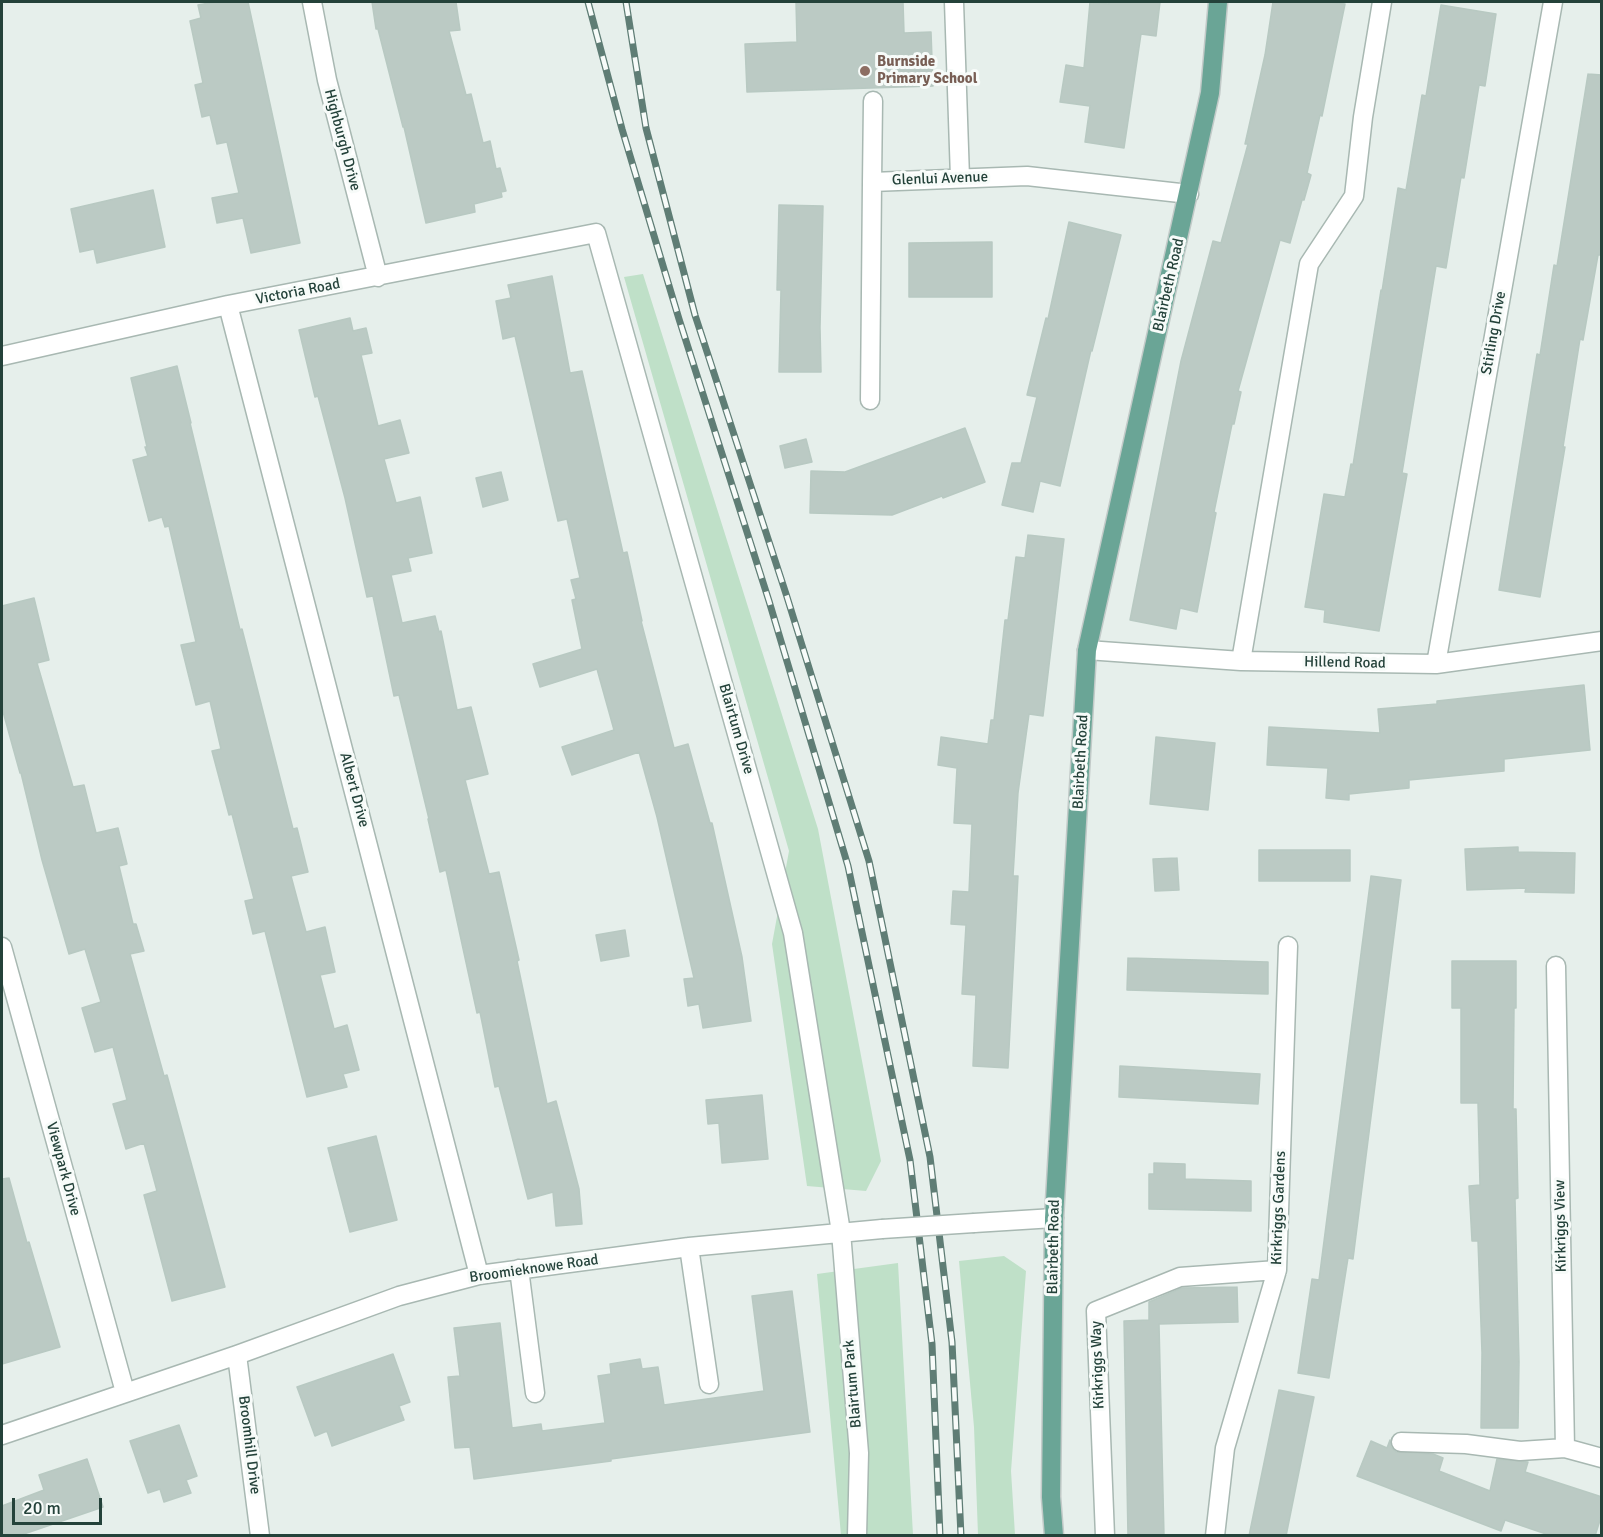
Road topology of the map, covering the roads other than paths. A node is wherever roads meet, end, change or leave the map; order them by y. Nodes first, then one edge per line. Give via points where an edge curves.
1 (312, 2) edge
2 (954, 2) edge
3 (1218, 2) edge
4 (1382, 2) edge
5 (1553, 2) edge
6 (873, 101) dead end
7 (960, 178) junction
8 (872, 182) junction
9 (1189, 194) junction
10 (596, 233) joint
11 (378, 276) junction
12 (228, 305) junction
13 (2, 356) edge
14 (870, 400) dead end
15 (1602, 641) edge
16 (1087, 650) junction
17 (1241, 661) junction
18 (1436, 664) junction
19 (2, 946) edge
20 (1288, 946) dead end
21 (1556, 966) dead end
22 (1054, 1218) junction
23 (841, 1233) junction
24 (689, 1247) junction
25 (519, 1269) junction
26 (1277, 1270) junction
27 (479, 1275) junction
28 (237, 1355) junction
29 (710, 1384) dead end
30 (125, 1392) junction
31 (535, 1393) dead end
32 (2, 1435) edge
33 (1401, 1442) dead end
34 (1565, 1448) junction
35 (1602, 1458) edge
36 (260, 1536) edge
37 (857, 1536) edge
38 (1054, 1536) edge
39 (1105, 1536) edge
40 (1215, 1536) edge

1 - 11 street, Highburgh Drive via 327,80
2 - 7 street
3 - 9 main road, Blairbeth Road via 1210,93
4 - 17 street via 1354,196 1309,264
5 - 18 street, Stirling Drive
6 - 8 street
7 - 8 street, Glenlui Avenue
7 - 9 street, Glenlui Avenue via 1027,176
8 - 14 street, Glenlui Avenue
9 - 16 main road, Blairbeth Road
10 - 11 street, Victoria Road
10 - 23 street, Blairtum Drive via 793,933
11 - 12 street, Victoria Road
12 - 13 street, Victoria Road
12 - 27 street, Albert Drive
15 - 18 street, Hillend Road
16 - 17 street, Hillend Road
16 - 22 main road, Blairbeth Road
17 - 18 street, Hillend Road
19 - 30 street, Viewpark Drive
20 - 26 street, Kirkriggs Gardens
21 - 34 street, Kirkriggs View
22 - 23 street, Broomieknowe Road, bridge
22 - 38 main road, Blairbeth Road
23 - 24 street, Broomieknowe Road
23 - 37 street, Blairtum Park via 859,1453
24 - 25 street, Broomieknowe Road
24 - 29 street
25 - 27 street, Broomieknowe Road
25 - 31 street
26 - 39 street, Kirkriggs Way via 1180,1277 1096,1311
26 - 40 street, Kirkriggs Gardens via 1225,1448
27 - 28 street, Broomieknowe Road via 399,1296
28 - 30 street, Broomieknowe Road
28 - 36 street, Broomhill Drive
30 - 32 street, Broomieknowe Road
33 - 34 street via 1520,1451
34 - 35 street

